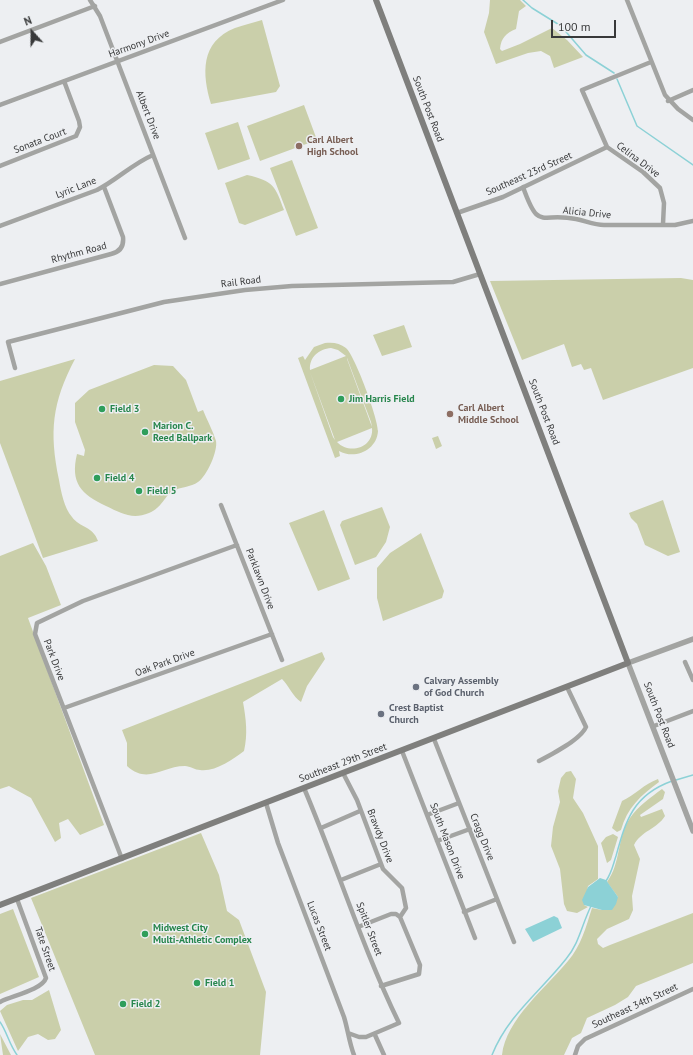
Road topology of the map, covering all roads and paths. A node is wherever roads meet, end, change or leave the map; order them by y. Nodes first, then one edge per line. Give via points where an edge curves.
1 (90, 0) edge
2 (284, 0) edge
3 (376, 0) edge
4 (627, 0) edge
5 (94, 6) junction
6 (0, 42) edge
7 (118, 61) junction
8 (651, 62) junction
9 (64, 81) junction
10 (693, 90) edge
11 (668, 101) junction
12 (0, 105) edge
13 (693, 120) edge
14 (607, 147) junction
15 (153, 156) junction
16 (0, 166) edge
17 (523, 186) junction
18 (104, 187) junction
19 (457, 213) junction
20 (693, 221) edge
21 (663, 224) junction
22 (0, 226) edge
23 (185, 238) dead end
24 (480, 274) junction
25 (0, 284) edge
26 (15, 368) dead end
27 (221, 505) dead end
28 (237, 545) junction
29 (272, 634) junction
30 (693, 639) edge
31 (282, 660) dead end
32 (686, 662) dead end
33 (628, 663) junction
34 (693, 680) edge
35 (567, 687) junction
36 (64, 708) junction
37 (693, 711) edge
38 (654, 726) junction
39 (434, 739) junction
40 (402, 751) junction
41 (539, 760) dead end
42 (343, 773) junction
43 (304, 788) junction
44 (266, 803) junction
45 (459, 803) junction
46 (360, 811) junction
47 (427, 815) junction
48 (321, 828) junction
49 (470, 829) junction
50 (693, 831) edge
51 (437, 841) junction
52 (122, 859) junction
53 (381, 864) junction
54 (341, 880) junction
55 (497, 898) junction
56 (17, 899) junction
57 (0, 905) edge
58 (464, 912) junction
59 (400, 917) junction
60 (358, 927) junction
61 (475, 938) dead end
62 (514, 942) dead end
63 (381, 986) junction
64 (693, 989) edge
65 (0, 1002) edge
66 (348, 1033) junction
67 (375, 1035) junction
68 (354, 1055) edge
69 (384, 1055) edge
70 (575, 1055) edge

1 - 5 street, Albert Drive
2 - 7 street, Harmony Drive
3 - 19 main road, South Post Road
4 - 8 street
5 - 6 street
5 - 7 street, Albert Drive
7 - 9 street, Harmony Drive
7 - 15 street, Albert Drive
8 - 11 street
8 - 14 street, Celina Drive via 582,90
9 - 12 street, Harmony Drive
9 - 16 street, Sonata Court via 79,122 80,127 76,136
10 - 11 street
11 - 13 street
14 - 17 street, Southeast 23rd Street
14 - 21 street, Celina Drive via 643,172 660,188 664,203
15 - 18 street, Lyric Lane via 135,164
15 - 23 street, Albert Drive
17 - 19 street, Southeast 23rd Street via 503,197
17 - 21 street, Alicia Drive via 529,205 540,217 576,219 594,225
18 - 22 street, Lyric Lane
18 - 25 street, Rhythm Road via 123,237 120,250
19 - 24 main road, South Post Road
20 - 21 street, Alicia Drive via 685,224
24 - 26 street, Rail Road via 454,282 292,286 144,306 8,342
24 - 33 main road, South Post Road
27 - 28 street, Parklawn Drive
28 - 29 street, Parklawn Drive
28 - 36 street, Park Drive via 83,601 37,623 35,634
29 - 31 street, Parklawn Drive
29 - 36 street, Oak Park Drive
30 - 33 street, Southeast 29th Street
32 - 34 street
33 - 35 main road, Southeast 29th Street
33 - 38 street, South Post Road
35 - 39 main road, Southeast 29th Street
35 - 41 street via 586,727 576,738
36 - 52 street, Park Drive
37 - 38 street
38 - 50 street, South Post Road
39 - 40 main road, Southeast 29th Street
39 - 45 street, Cragg Drive
40 - 42 main road, Southeast 29th Street
40 - 47 street, South Mason Drive
42 - 43 main road, Southeast 29th Street
42 - 46 street, Brawdy Drive
43 - 44 main road, Southeast 29th Street
43 - 48 street, Spitler Street
44 - 52 main road, Southeast 29th Street
44 - 66 street, Lucas Street via 278,843
45 - 47 street
45 - 49 street, Cragg Drive
46 - 48 street
46 - 53 street, Brawdy Drive
47 - 51 street, South Mason Drive
48 - 54 street, Spitler Street
49 - 51 street
49 - 55 street, Cragg Drive
51 - 58 street, South Mason Drive
52 - 56 main road, Southeast 29th Street
53 - 54 street
53 - 59 street, Brawdy Drive via 386,873 402,888 406,908
54 - 60 street, Spitler Street
55 - 58 street
55 - 62 street, Cragg Drive
56 - 57 main road, Southeast 29th Street
56 - 65 street, Tate Street via 46,978 37,987
58 - 61 street, South Mason Drive
59 - 60 street via 391,914
59 - 63 street via 421,970 419,974
60 - 63 street, Spitler Street
63 - 67 street, Spitler Street via 399,1023
64 - 70 street, Southeast 34th Street via 585,1039 578,1046
66 - 67 street, Spitler Street via 358,1037
66 - 68 street, Lucas Street
67 - 69 street

